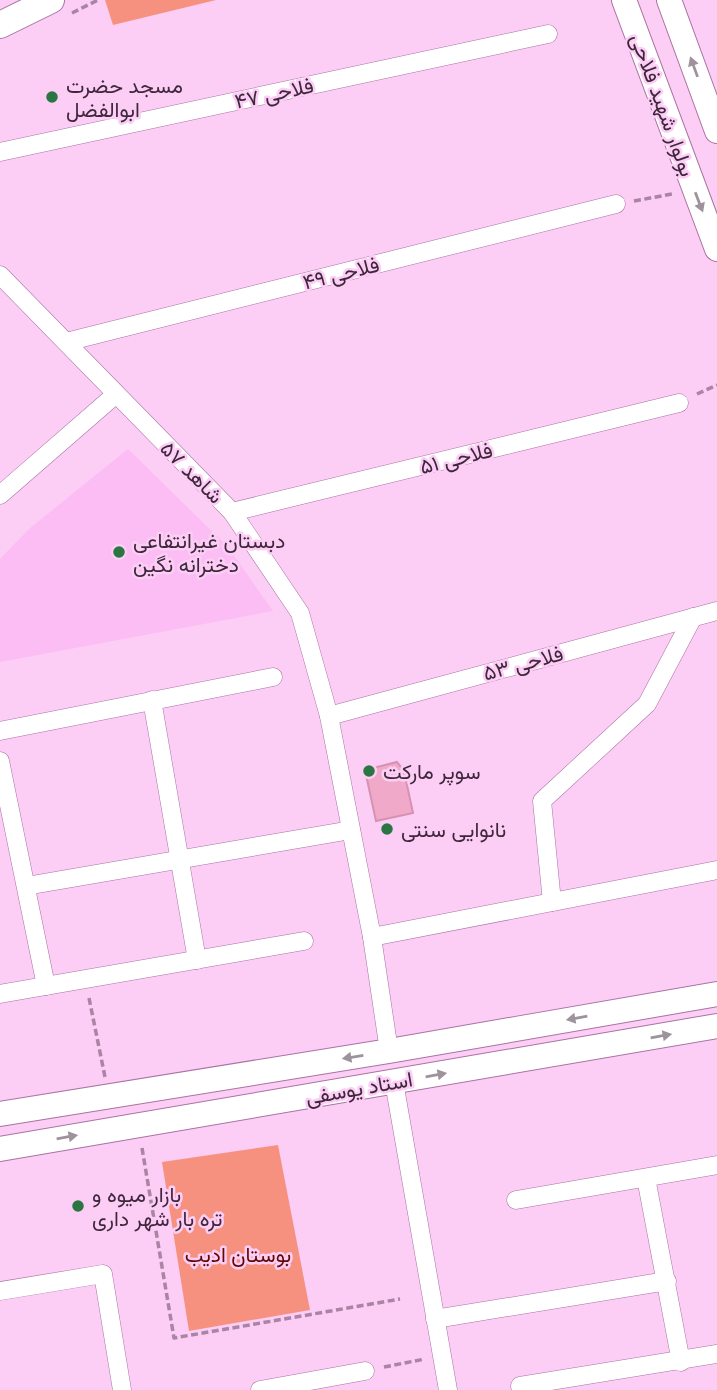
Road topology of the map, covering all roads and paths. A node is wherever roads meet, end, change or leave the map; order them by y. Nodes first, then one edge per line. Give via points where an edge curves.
1 (51, 0) edge
2 (624, 0) edge
3 (669, 0) edge
4 (0, 25) edge
5 (548, 34) dead end
6 (717, 131) edge
7 (0, 152) edge
8 (694, 190) junction
9 (616, 204) joint
10 (717, 248) edge
11 (0, 275) edge
12 (65, 342) junction
13 (115, 395) junction
14 (679, 403) dead end
15 (0, 495) edge
16 (232, 512) junction
17 (717, 611) edge
18 (693, 617) junction
19 (272, 677) dead end
20 (152, 701) junction
21 (329, 716) junction
22 (0, 731) edge
23 (0, 761) edge
24 (5, 809) edge
25 (351, 830) junction
26 (179, 860) junction
27 (717, 870) edge
28 (26, 886) junction
29 (552, 902) junction
30 (372, 937) junction
31 (304, 941) dead end
32 (197, 960) junction
33 (85, 979) junction
34 (46, 986) junction
35 (0, 994) edge
36 (717, 994) edge
37 (717, 1026) edge
38 (389, 1051) junction
39 (394, 1082) junction
40 (109, 1096) junction
41 (0, 1114) edge
42 (138, 1125) junction
43 (0, 1149) edge
44 (717, 1165) edge
45 (646, 1178) junction
46 (516, 1200) dead end
47 (667, 1281) junction
48 (0, 1290) edge
49 (400, 1299) dead end
50 (435, 1319) junction
51 (717, 1354) edge
52 (442, 1356) junction
53 (681, 1362) junction
54 (365, 1371) joint
55 (520, 1386) dead end
56 (122, 1390) edge
57 (260, 1390) edge
58 (448, 1390) edge

1 - 4 main road
2 - 8 street, بولوار شهید فلاحی
6 -> 3 street, بولوار شهید فلاحی
5 - 7 street, فلاحی ۴۷
8 - 9 path
8 -> 10 street, بولوار شهید فلاحی
9 - 12 street, فلاحی ۴۹
11 - 12 street, شاهد ۵۷
12 - 13 street, شاهد ۵۷
13 - 15 street
13 - 16 street, شاهد ۵۷
14 - 16 street, فلاحی ۵۱
16 - 21 street, شاهد ۵۷ via 300,613
17 - 18 street, فلاحی ۵۳
18 - 21 street, فلاحی ۵۳
18 - 29 street via 647,704 542,801
19 - 20 street
20 - 22 street
20 - 26 street
21 - 25 street, شاهد ۵۷
23 - 24 street
24 - 28 street
25 - 26 street
25 - 30 street, شاهد ۵۷
26 - 28 street
26 - 32 street
27 - 29 street
28 - 34 street
29 - 30 street
30 - 38 street, شاهد ۵۷
31 - 32 street
32 - 33 street
33 - 34 street
33 - 40 path
34 - 35 street
36 -> 38 street, استاد یوسفی
39 -> 37 street, استاد یوسفی
38 - 39 street
38 -> 40 street, استاد یوسفی
39 - 42 street, استاد یوسفی
39 - 50 street
40 - 41 street, استاد یوسفی
43 -> 42 street, استاد یوسفی
42 - 49 path via 174,1339
44 - 45 street
45 - 46 street
45 - 47 street
47 - 50 street
47 - 53 street
48 - 56 street via 103,1274
50 - 52 street
51 - 53 street
52 - 54 path
52 - 58 street
53 - 55 street
54 - 57 street

